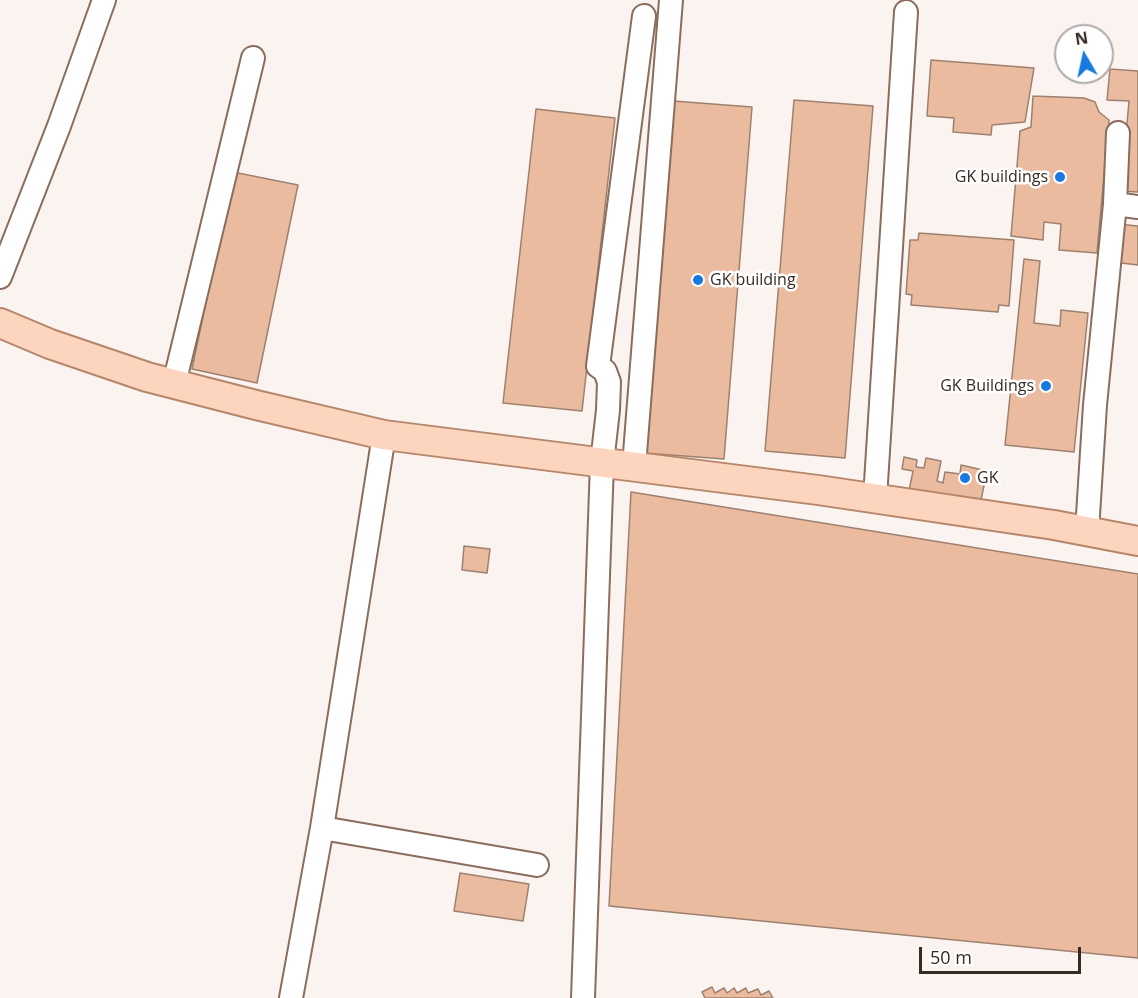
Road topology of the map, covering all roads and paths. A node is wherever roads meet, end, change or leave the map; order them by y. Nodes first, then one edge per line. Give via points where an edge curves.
1 (104, 0) edge
2 (671, 0) edge
3 (906, 12) dead end
4 (644, 16) dead end
5 (253, 58) dead end
6 (1118, 133) dead end
7 (1115, 204) junction
8 (1138, 207) edge
9 (0, 277) edge
10 (0, 323) edge
11 (174, 384) junction
12 (384, 435) junction
13 (602, 462) junction
14 (634, 466) junction
15 (874, 498) junction
16 (1087, 531) junction
17 (1138, 542) edge
18 (322, 828) junction
19 (537, 865) dead end
20 (291, 998) edge
21 (583, 998) edge

1 - 9 street
2 - 14 street
3 - 15 street
4 - 13 street via 598,366 609,382
5 - 11 street
6 - 7 street
7 - 8 street
7 - 16 street
10 - 11 main road via 50,344
11 - 12 main road
12 - 13 main road
12 - 18 street
13 - 14 main road
13 - 21 street
14 - 15 main road
15 - 16 main road
16 - 17 main road
18 - 19 street
18 - 20 street

